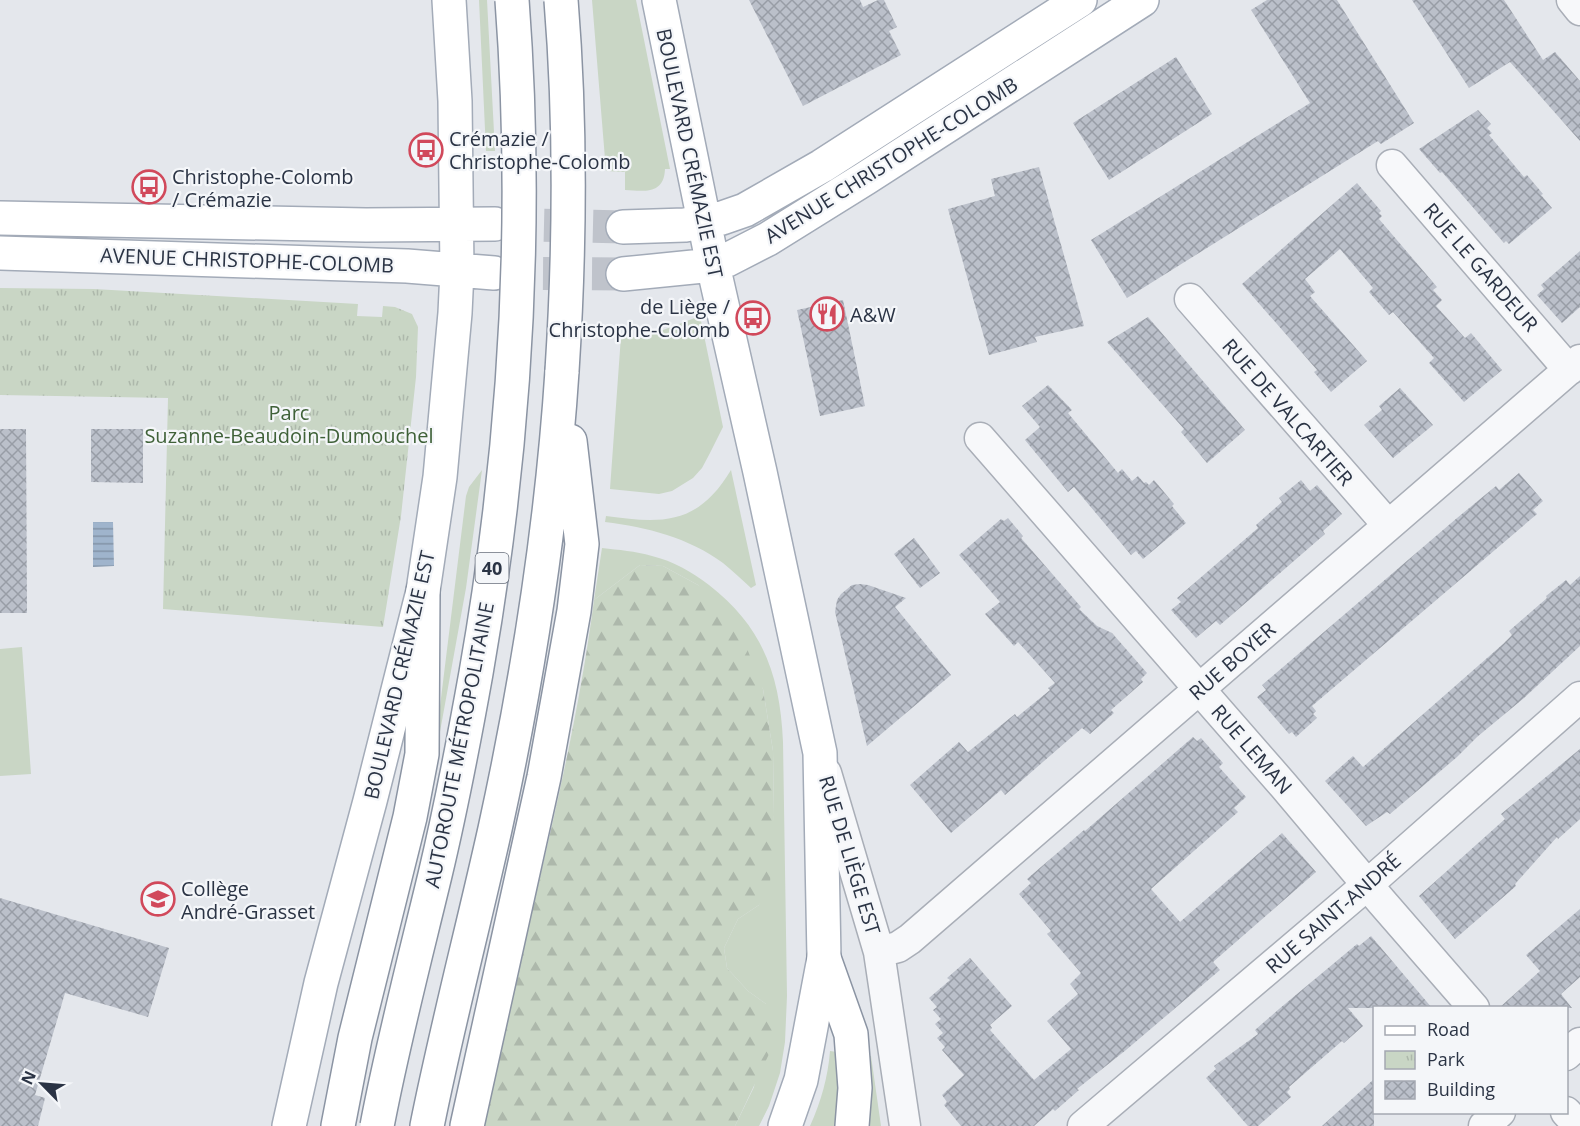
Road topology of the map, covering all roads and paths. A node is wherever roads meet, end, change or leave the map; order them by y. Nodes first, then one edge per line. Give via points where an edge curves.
1 (449, 0) edge
2 (512, 0) edge
3 (561, 0) edge
4 (659, 0) edge
5 (1080, 0) edge
6 (1142, 0) edge
7 (1572, 0) edge
8 (1580, 10) edge
9 (1392, 165) dead end
10 (0, 218) edge
11 (704, 222) junction
12 (456, 224) junction
13 (495, 224) tunnel mouth
14 (623, 227) tunnel mouth
15 (0, 253) edge
16 (713, 265) junction
17 (457, 271) junction
18 (494, 273) tunnel mouth
19 (623, 274) tunnel mouth
20 (1190, 299) dead end
21 (1574, 365) edge
22 (562, 370) junction
23 (980, 438) dead end
24 (1388, 525) junction
25 (784, 586) joint
26 (423, 591) junction
27 (1200, 690) junction
28 (1580, 698) edge
29 (820, 753) junction
30 (1367, 885) junction
31 (879, 952) junction
32 (824, 958) junction
33 (1472, 1006) edge
34 (1580, 1043) edge
35 (1568, 1053) edge
36 (1499, 1114) edge
37 (1568, 1114) edge
38 (289, 1126) edge
39 (338, 1126) edge
40 (377, 1126) edge
41 (427, 1126) edge
42 (467, 1126) edge
43 (785, 1126) edge
44 (852, 1126) edge
45 (905, 1126) edge
46 (1083, 1126) edge
47 (1484, 1126) edge
48 (1579, 1126) edge

1 - 12 main road, BOULEVARD CRÉMAZIE EST
2 - 40 main road, AUTOROUTE MÉTROPOLITAINE / 40, bridge via 519,237 505,469 476,672 436,871
3 - 22 main road, bridge via 569,177
4 - 11 main road, BOULEVARD CRÉMAZIE EST
5 - 11 main road, AVENUE CHRISTOPHE-COLOMB via 782,190 745,210
6 - 16 main road, AVENUE CHRISTOPHE-COLOMB via 768,239
7 - 8 street
9 - 21 street, RUE LE GARDEUR
10 - 12 main road, AVENUE CHRISTOPHE-COLOMB
11 - 14 main road, AVENUE CHRISTOPHE-COLOMB
11 - 16 main road, BOULEVARD CRÉMAZIE EST
12 - 13 main road, AVENUE CHRISTOPHE-COLOMB
12 - 17 main road, BOULEVARD CRÉMAZIE EST
15 - 17 main road, AVENUE CHRISTOPHE-COLOMB via 306,262
16 - 19 main road, AVENUE CHRISTOPHE-COLOMB
16 - 25 main road, BOULEVARD CRÉMAZIE EST
17 - 18 main road, AVENUE CHRISTOPHE-COLOMB
17 - 26 main road, BOULEVARD CRÉMAZIE EST via 441,466
20 - 24 street, RUE DE VALCARTIER
21 - 24 street, RUE BOYER
22 - 41 main road via 551,496 524,684 496,827
22 - 42 main road via 582,544 567,662
23 - 27 street, RUE LEMAN
24 - 27 street, RUE BOYER
25 - 29 main road, RUE DE LIÈGE EST
26 - 38 main road, BOULEVARD CRÉMAZIE EST via 321,983
26 - 39 main road via 422,754
27 - 30 street, RUE LEMAN
27 - 31 street, RUE BOYER via 910,939 898,948
28 - 30 street, RUE SAINT-ANDRÉ
29 - 31 street, RUE DE LIÈGE EST
29 - 32 main road
30 - 33 street, RUE LEMAN
30 - 46 street, RUE SAINT-ANDRÉ
31 - 45 street, RUE DE LIÈGE EST
32 - 43 main road via 801,1080
32 - 44 main road via 851,1034 855,1088
34 - 35 street
36 - 47 street
37 - 48 street

